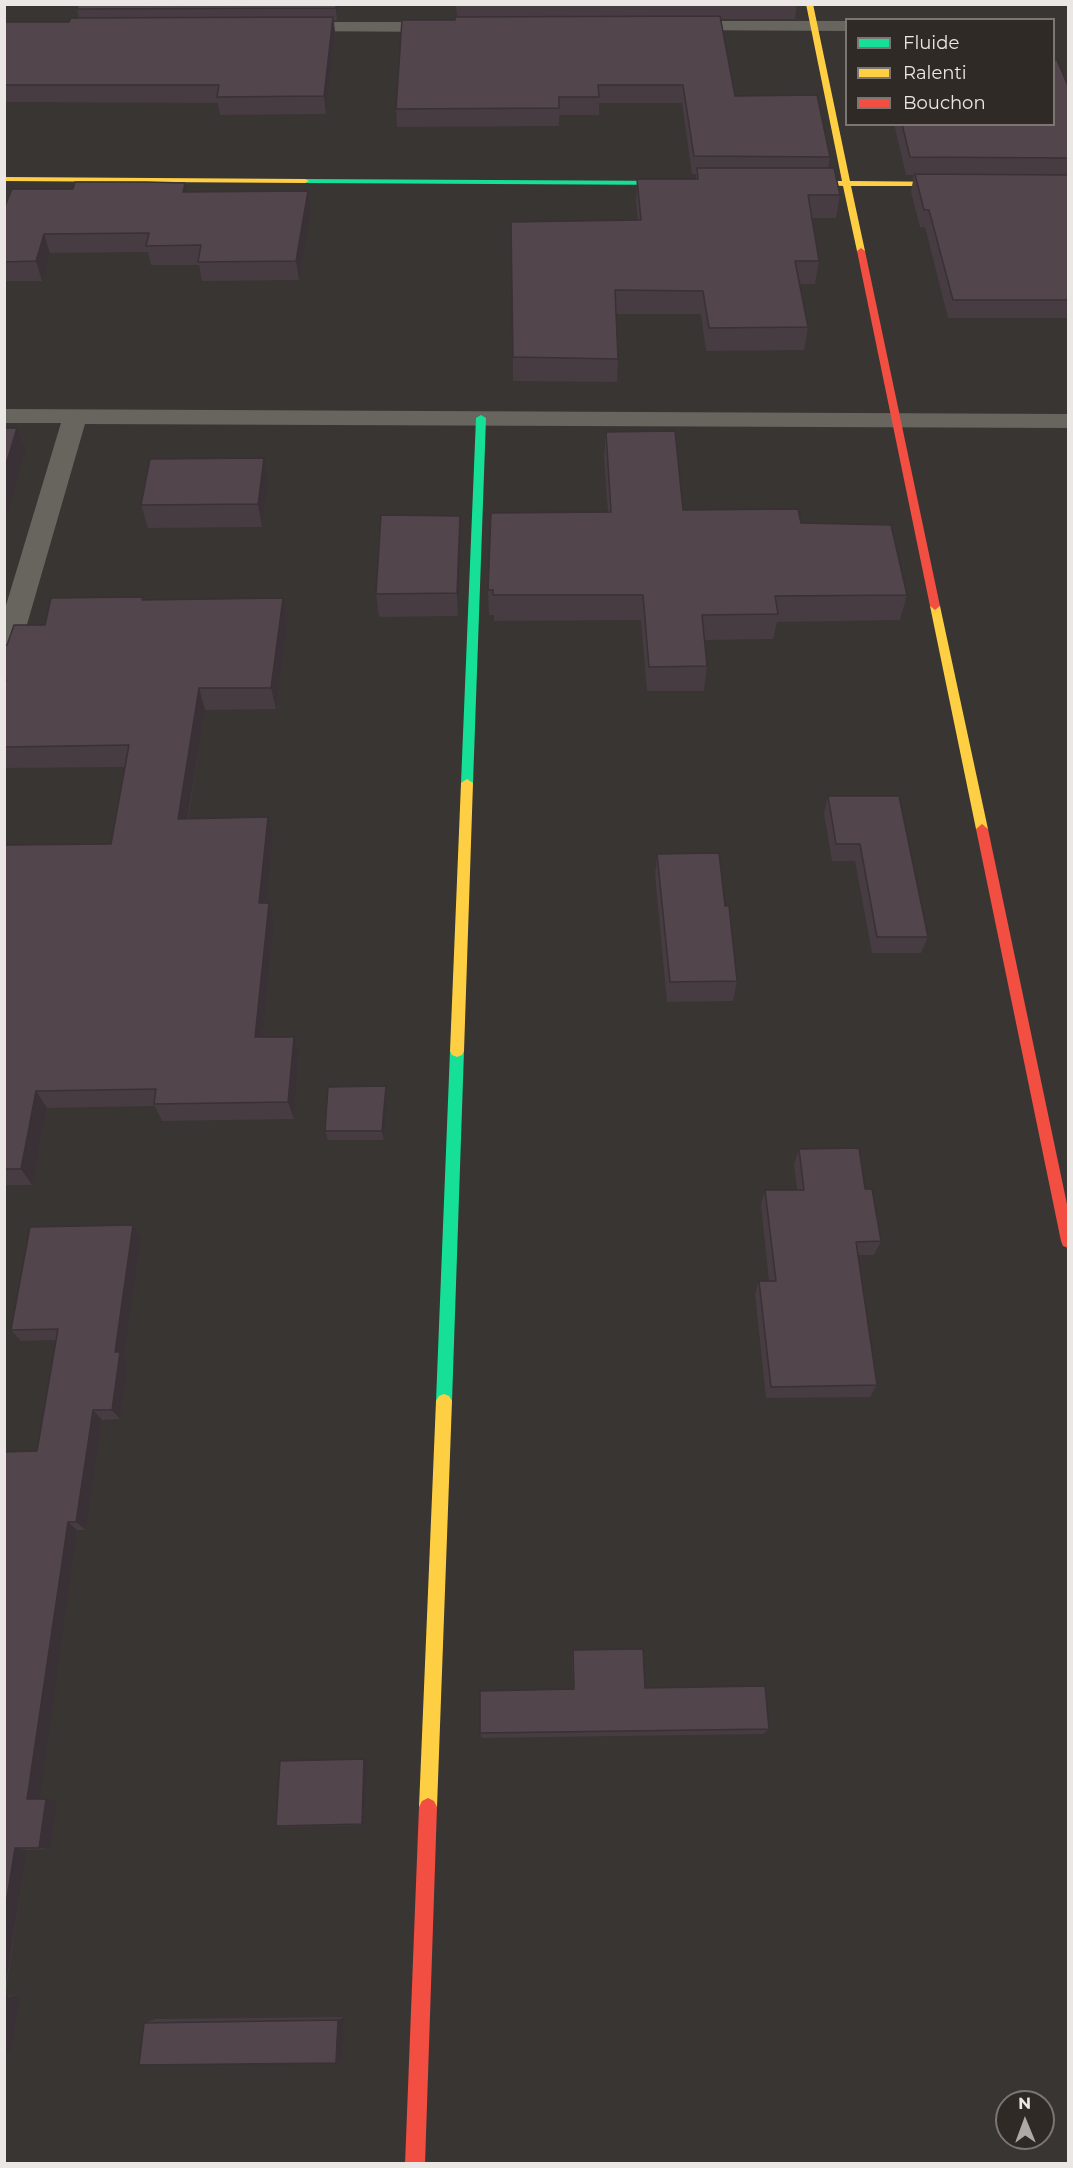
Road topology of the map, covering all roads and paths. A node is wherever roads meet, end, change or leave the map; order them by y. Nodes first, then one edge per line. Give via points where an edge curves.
1 (809, 4) edge
2 (659, 26) edge
3 (814, 26) junction
4 (845, 26) edge
5 (279, 27) edge
6 (469, 27) edge
7 (4, 179) edge
8 (693, 183) edge
9 (811, 183) edge
10 (847, 183) junction
11 (975, 184) edge
12 (4, 416) edge
13 (75, 416) junction
14 (482, 418) junction
15 (897, 420) junction
16 (1068, 421) edge
17 (4, 659) edge
18 (1068, 1240) edge
19 (415, 2163) edge

1 - 3 street
2 - 3 street
3 - 4 street
3 - 10 street
5 - 6 street
7 - 8 street
9 - 10 street
10 - 11 street
10 - 15 street
12 - 13 street
13 - 14 street
13 - 17 street
14 - 15 street
14 - 19 street
15 - 16 street
15 - 18 street

